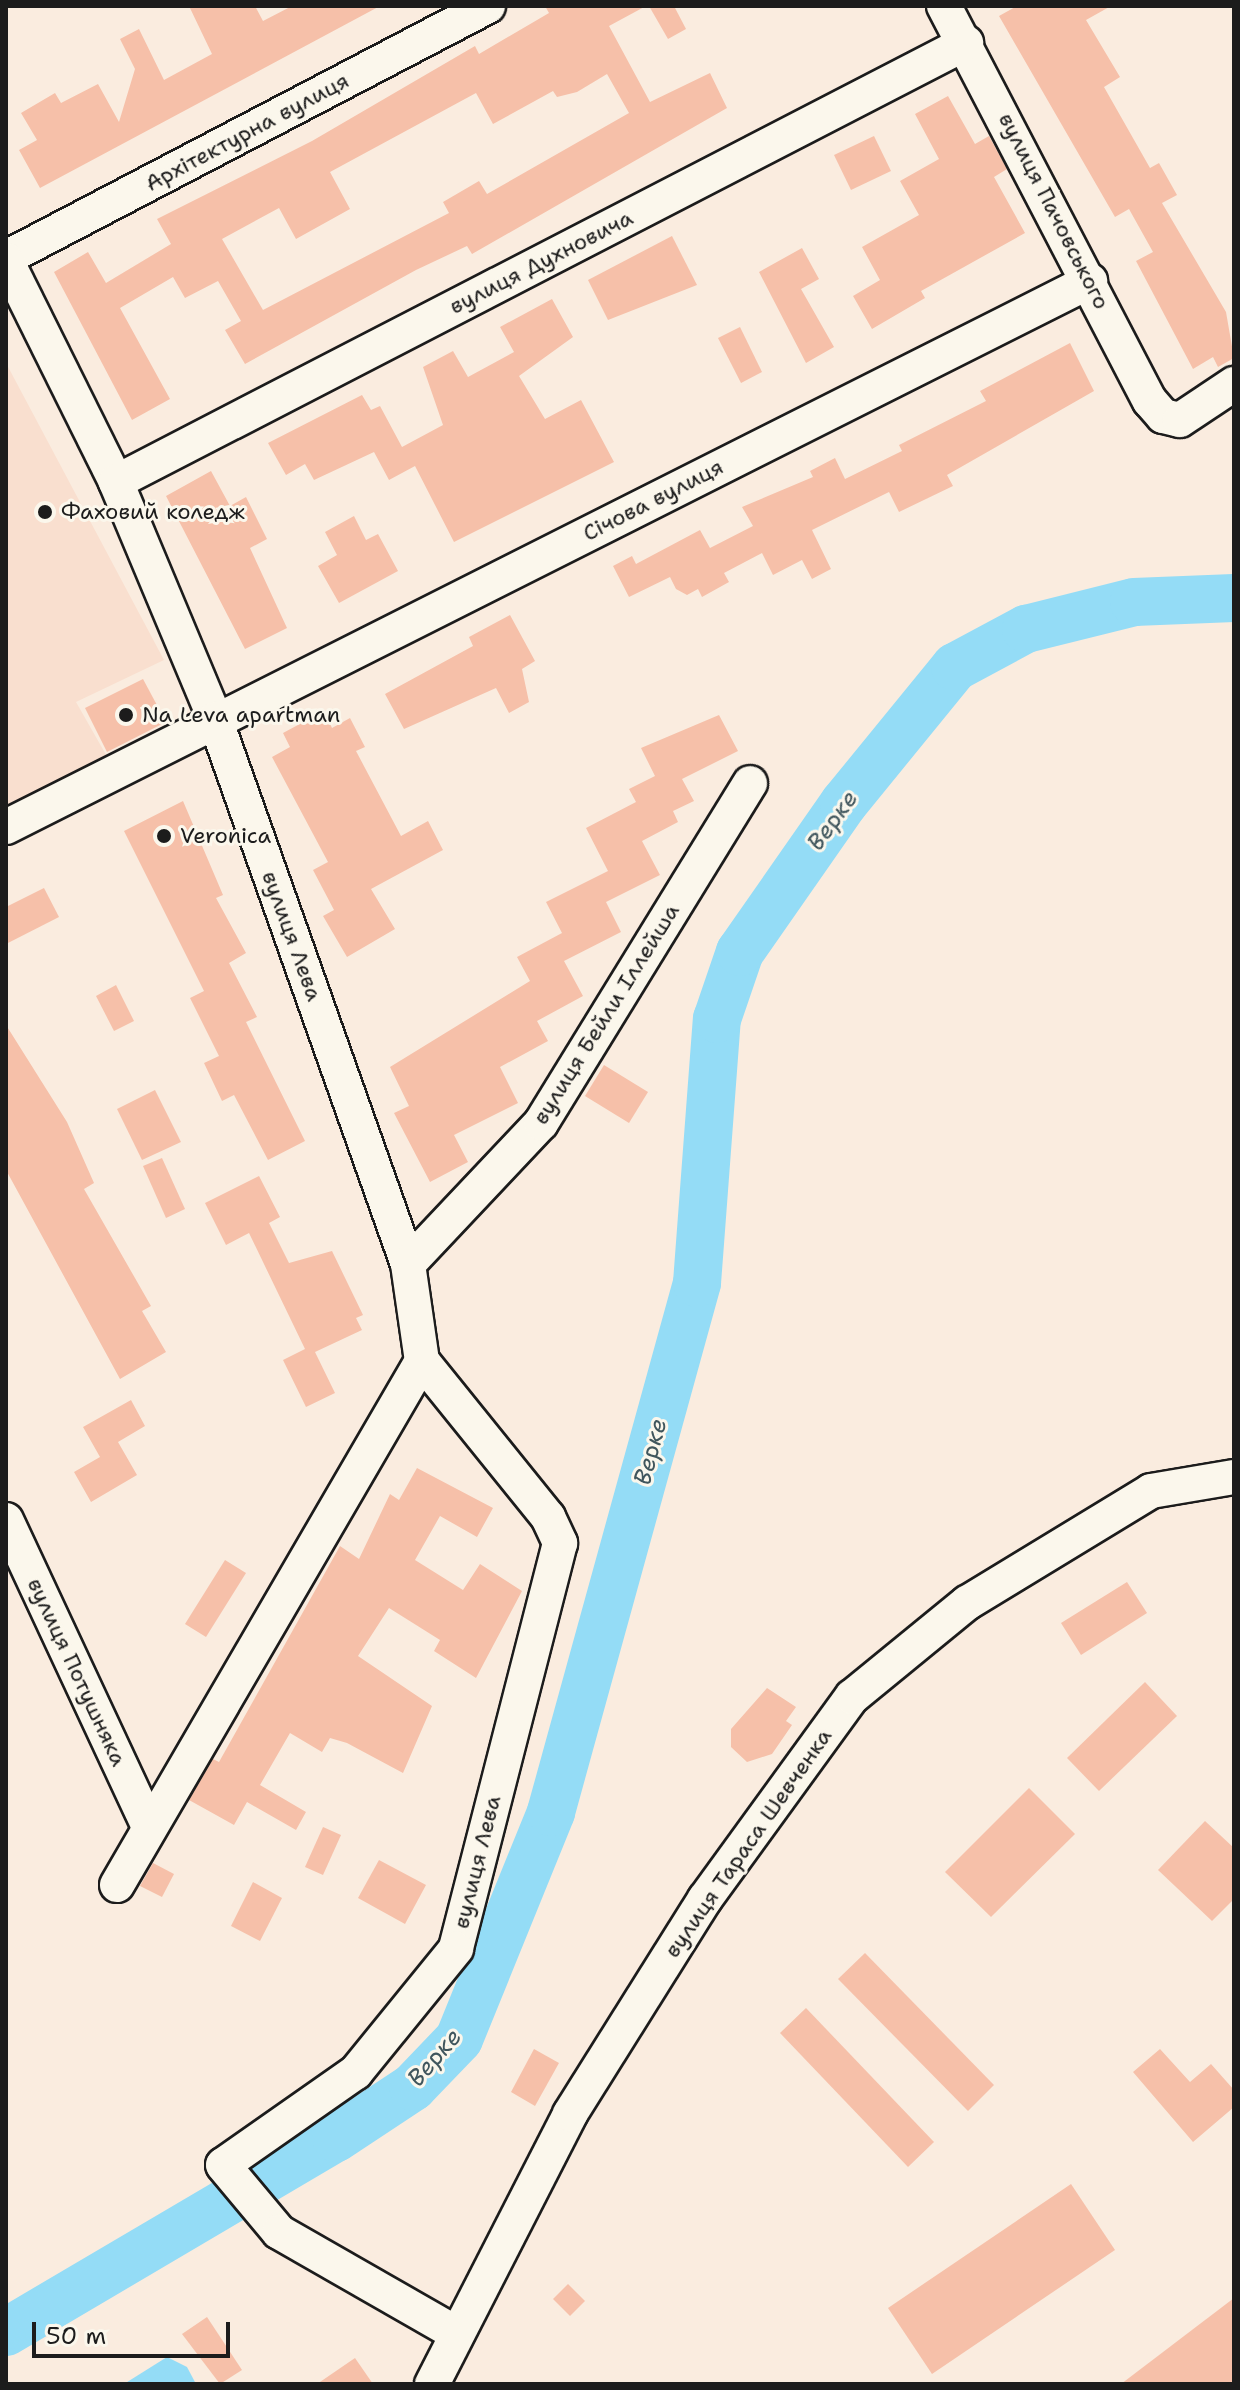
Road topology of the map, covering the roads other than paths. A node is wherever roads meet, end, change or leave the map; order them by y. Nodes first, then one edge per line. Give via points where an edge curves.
1 (488, 6) edge
2 (944, 6) edge
3 (966, 43) junction
4 (6, 259) edge
5 (1090, 281) junction
6 (1234, 384) edge
7 (116, 482) junction
8 (215, 719) junction
9 (750, 783) dead end
10 (6, 827) edge
11 (408, 1264) junction
12 (422, 1361) junction
13 (1234, 1477) edge
14 (6, 1520) edge
15 (148, 1825) junction
16 (117, 1885) dead end
17 (457, 2334) junction
18 (432, 2384) edge

1 - 4 street, Архітектурна вулиця
2 - 3 street, вулиця Пачовського
3 - 5 street, вулиця Пачовського
3 - 7 street, вулиця Духновича
4 - 7 street, вулиця Лева
5 - 6 street, вулиця Пачовського via 1163,416 1180,420
5 - 8 street, Січова вулиця
7 - 8 street, вулиця Лева
8 - 10 street
8 - 11 street, вулиця Лева
9 - 11 street, вулиця Бейли Іллейша via 541,1123
11 - 12 street, вулиця Лева
12 - 15 street
12 - 17 street, вулиця Лева via 548,1517 560,1543 456,1949 356,2072 223,2165 279,2232
13 - 17 street, вулиця Тараса Шевченка via 1151,1491 967,1603 852,1697 705,1899 570,2114
14 - 15 street, вулиця Потушняка
15 - 16 street
17 - 18 street, вулиця Тараса Шевченка

